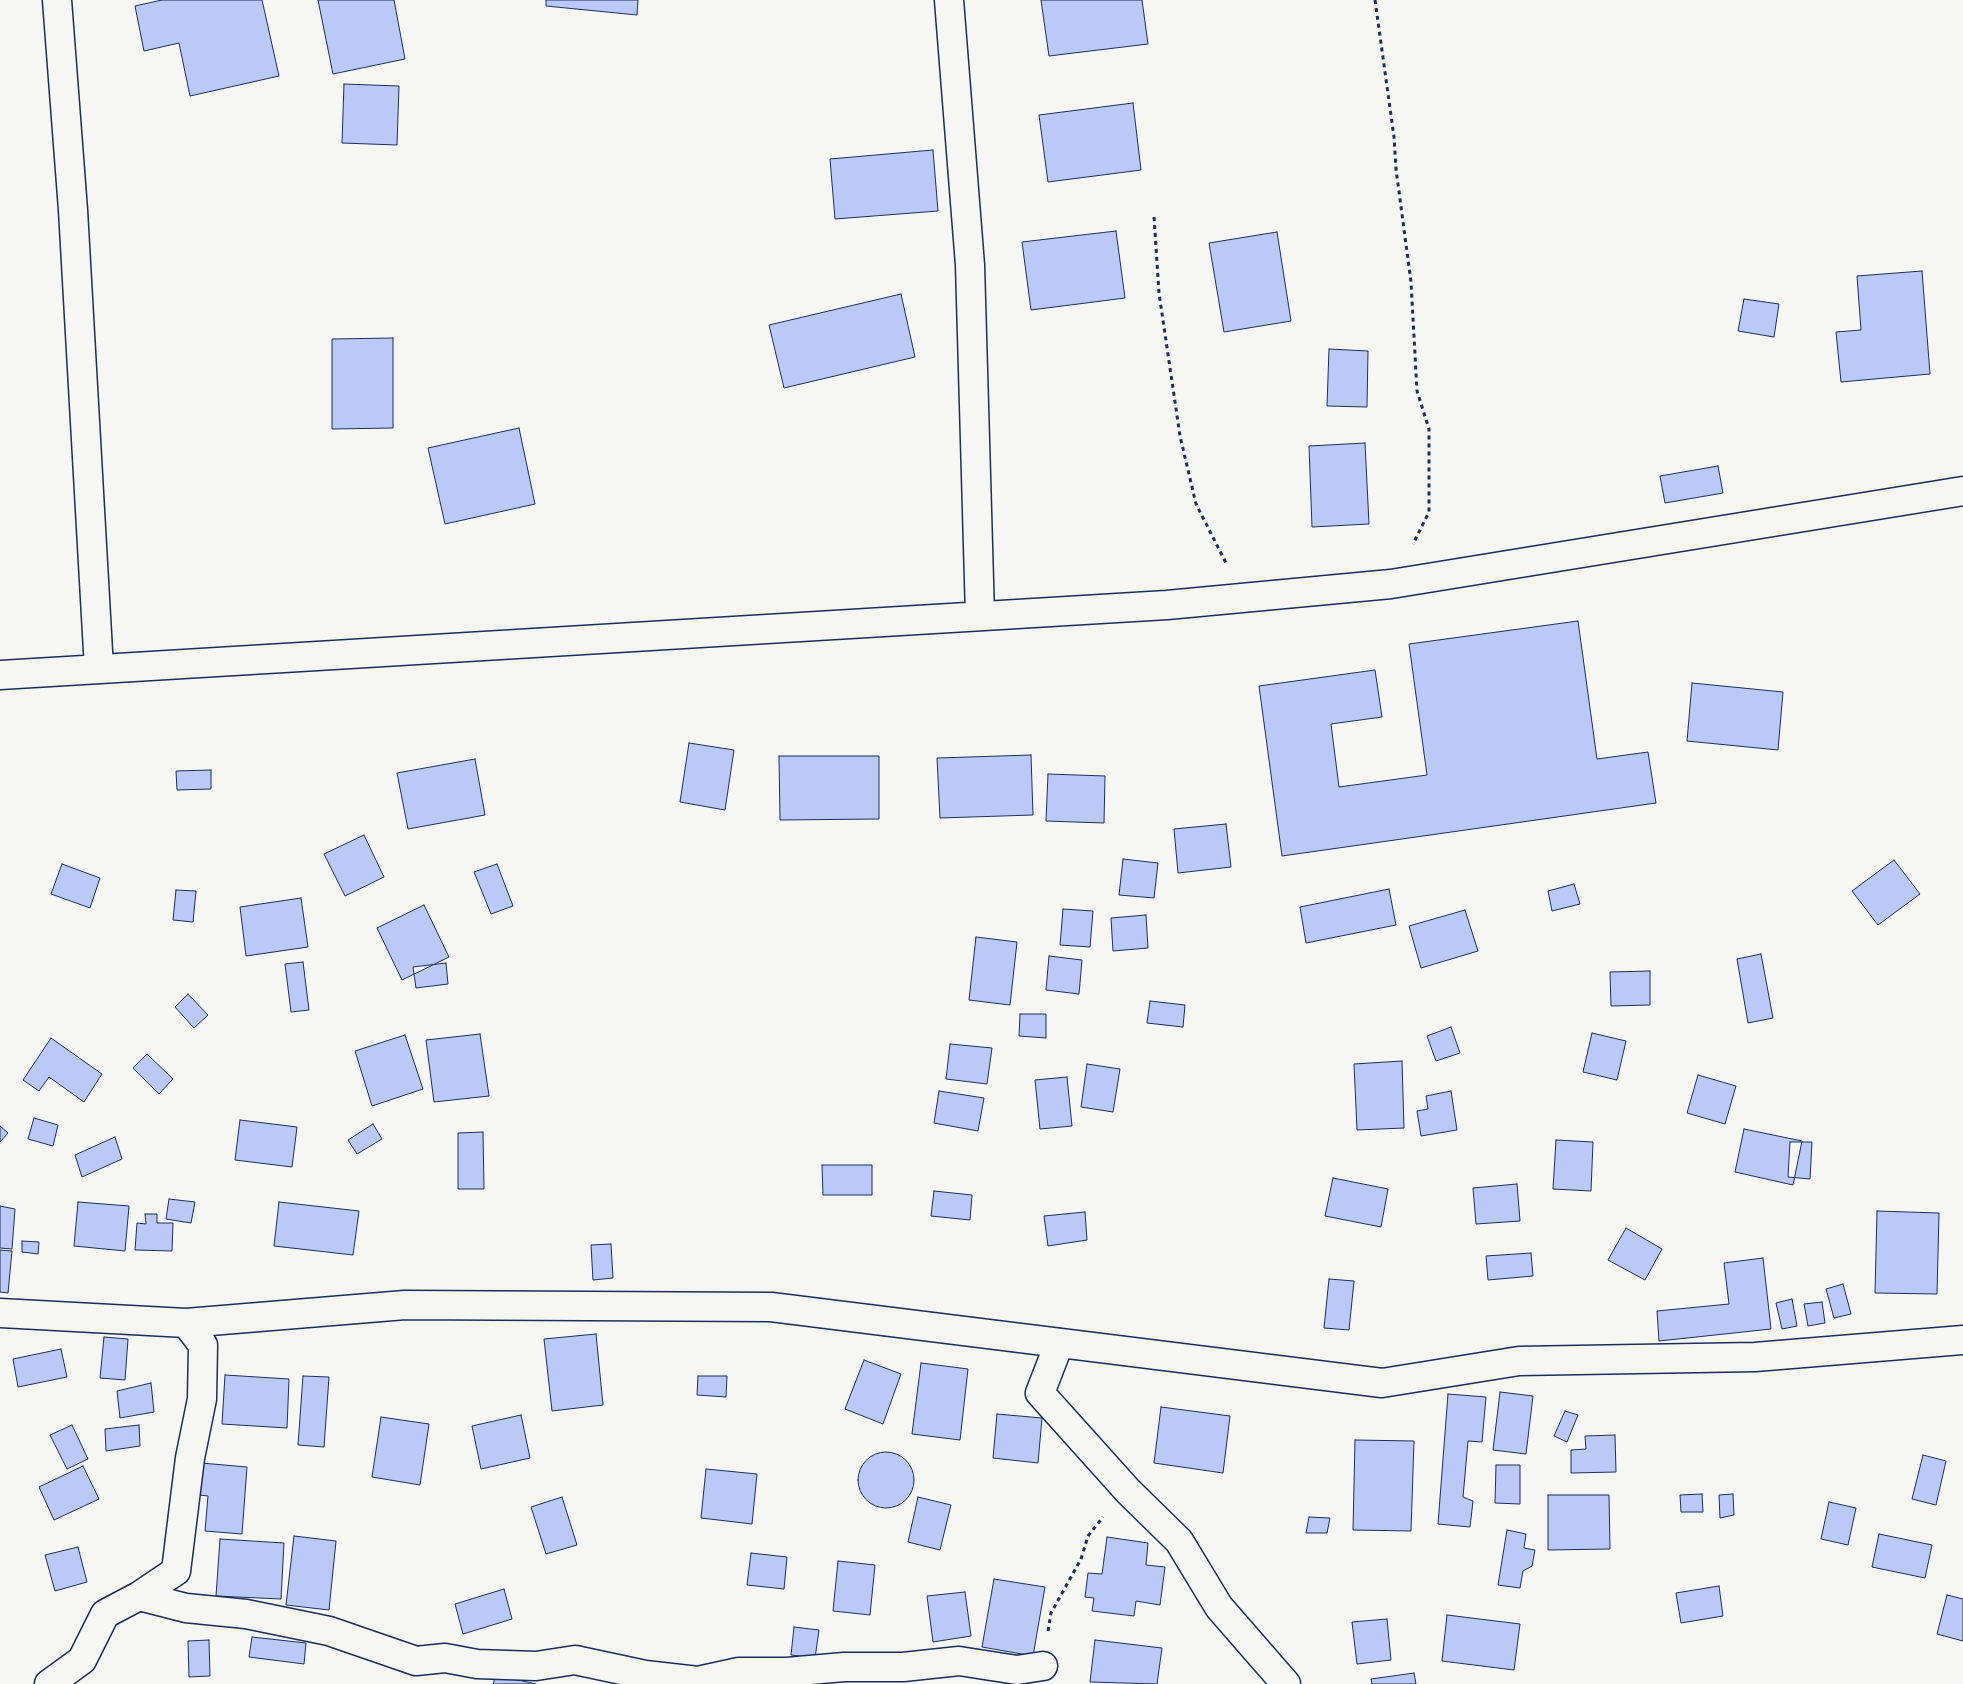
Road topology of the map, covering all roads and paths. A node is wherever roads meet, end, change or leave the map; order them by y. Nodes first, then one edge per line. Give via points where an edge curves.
1 (57, 0) edge
2 (949, 0) edge
3 (1375, 0) edge
4 (1154, 217) dead end
5 (1963, 491) edge
6 (1391, 584) junction
7 (1244, 598) junction
8 (980, 616) junction
9 (99, 669) junction
10 (0, 675) edge
11 (0, 1313) edge
12 (186, 1323) junction
13 (1963, 1340) edge
14 (1059, 1344) junction
15 (1128, 1491) junction
16 (139, 1596) junction
17 (1042, 1666) joint
18 (49, 1684) edge
19 (1286, 1684) edge

1 - 9 street via 74,220
2 - 8 street via 970,265
3 - 6 path via 1411,282 1417,391 1429,429 1429,512
4 - 7 path via 1167,354 1180,436 1196,504
5 - 6 street
6 - 7 street
7 - 8 street via 1167,606
8 - 9 street
9 - 10 street
11 - 12 street
12 - 14 street via 405,1305 771,1306
12 - 16 street via 203,1345 202,1399 190,1458 176,1571
13 - 14 street via 1755,1357 1519,1361 1382,1383
14 - 15 street via 1040,1393
15 - 17 path via 1088,1536 1081,1558 1051,1613
15 - 19 street via 1179,1540 1219,1607
16 - 17 street via 186,1608 246,1614 330,1631 416,1661 445,1658 477,1664 536,1666 575,1660 645,1675 698,1681 740,1672 844,1667 903,1667 959,1662 1017,1670
16 - 18 street via 105,1614 82,1660

